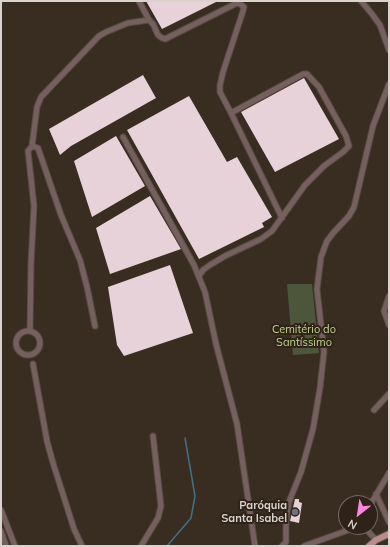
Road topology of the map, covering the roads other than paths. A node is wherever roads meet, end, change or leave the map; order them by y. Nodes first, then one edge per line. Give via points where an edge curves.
1 (139, 1) edge
2 (361, 1) edge
3 (149, 20) junction
4 (389, 50) edge
5 (389, 84) edge
6 (231, 113) junction
7 (123, 137) dead end
8 (32, 146) junction
9 (282, 218) junction
10 (199, 276) junction
11 (389, 296) edge
12 (386, 310) edge
13 (389, 325) edge
14 (95, 326) dead end
15 (30, 331) junction
16 (33, 364) dead end
17 (389, 394) edge
18 (374, 410) dead end
19 (153, 436) dead end
20 (389, 473) edge
21 (376, 494) joint
22 (1, 510) edge
23 (389, 522) edge
24 (1, 532) edge
25 (338, 534) edge
26 (389, 534) edge
27 (371, 535) edge
28 (376, 540) junction
29 (286, 545) edge
30 (6, 546) edge
31 (15, 546) edge
32 (82, 546) edge
33 (141, 546) edge
34 (255, 546) edge
35 (304, 546) edge
36 (369, 546) edge

1 - 3 street
2 - 4 street via 380,25
3 - 6 street via 158,35 165,39 234,4 242,4 243,11 220,85 220,92
3 - 8 street via 128,23 99,36 44,93 38,101
5 - 29 street via 373,126 354,207 327,241 321,257 317,289 324,352 313,429 288,510
6 - 9 street
6 - 9 street via 306,74 318,87 349,142 348,148 324,166 305,185
7 - 10 street
8 - 14 street via 38,148 80,260
8 - 15 street via 28,151 34,206
9 - 10 street via 272,231 261,239 225,256 203,270
10 - 34 street via 237,424
11 - 12 street
12 - 13 street
15 - 15 street via 21,333 16,340 16,348 25,355 34,354 41,345 39,336
16 - 32 street via 47,441 74,529
17 - 18 street
19 - 33 street via 160,506 158,518
20 - 21 street
21 - 23 street
22 - 31 street
24 - 30 street
25 - 35 street
26 - 28 main road
27 - 28 street
28 - 36 main road

